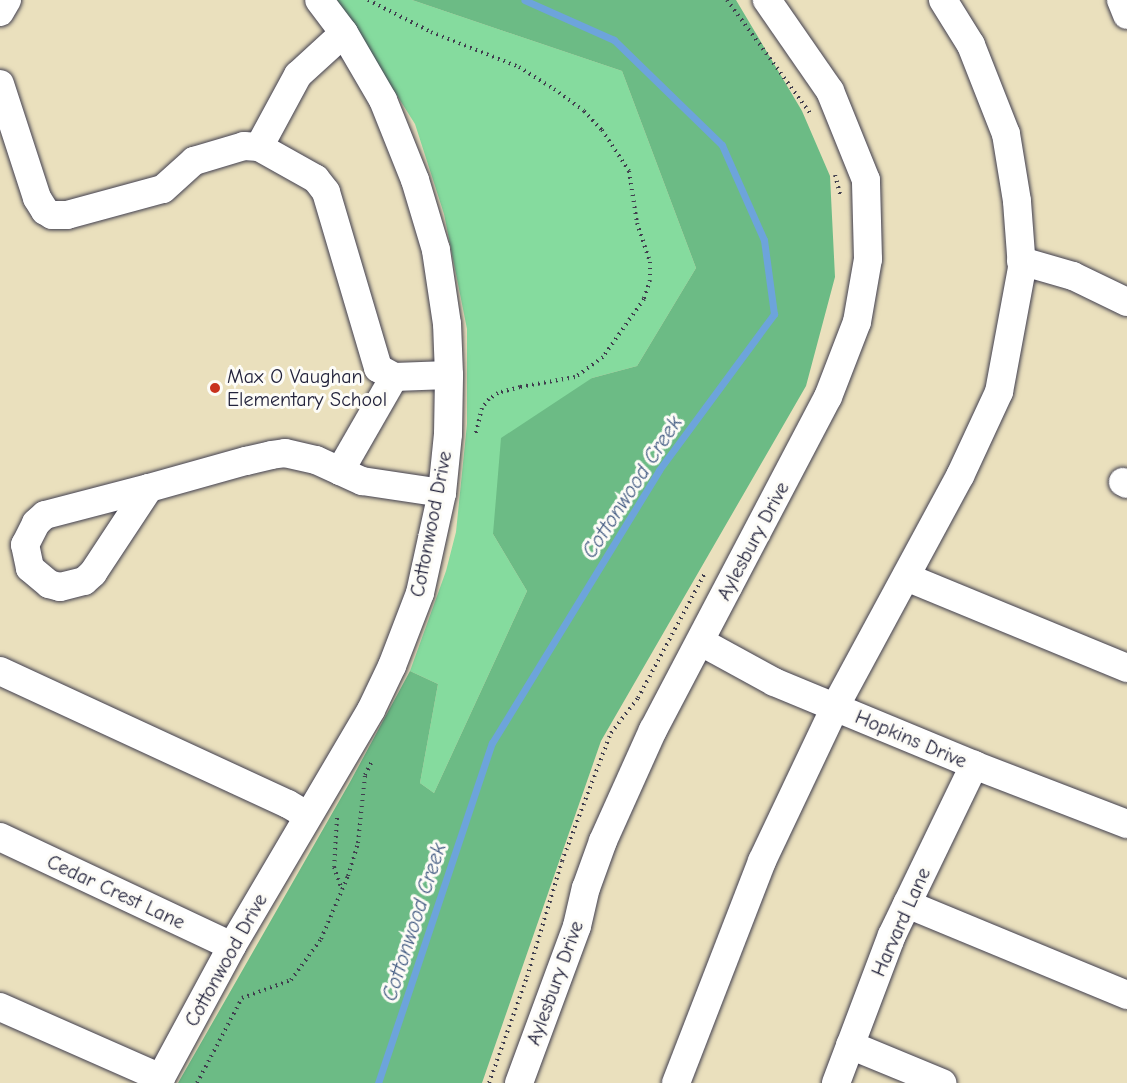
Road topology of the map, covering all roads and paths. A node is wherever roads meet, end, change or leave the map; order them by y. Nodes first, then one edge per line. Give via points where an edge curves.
1 (7, 0) edge
2 (319, 0) edge
3 (727, 0) edge
4 (767, 0) edge
5 (943, 0) edge
6 (1121, 0) edge
7 (0, 12) edge
8 (1127, 15) edge
9 (344, 33) junction
10 (0, 84) edge
11 (811, 114) dead end
12 (259, 147) junction
13 (832, 166) dead end
14 (840, 197) dead end
15 (1021, 261) junction
16 (1127, 302) edge
17 (449, 375) junction
18 (394, 378) junction
19 (340, 471) junction
20 (149, 488) dead end
21 (442, 493) junction
22 (706, 571) dead end
23 (906, 577) junction
24 (700, 642) junction
25 (1127, 668) edge
26 (0, 671) edge
27 (835, 707) junction
28 (974, 765) junction
29 (339, 812) dead end
30 (308, 816) junction
31 (1127, 824) edge
32 (0, 837) edge
33 (342, 890) dead end
34 (907, 904) junction
35 (232, 946) junction
36 (1127, 995) edge
37 (0, 1007) edge
38 (850, 1045) junction
39 (160, 1081) edge
40 (489, 1083) edge
41 (519, 1083) edge
42 (676, 1083) edge
43 (836, 1083) edge
44 (942, 1083) edge

1 - 7 street
2 - 9 street, Cottonwood Drive
3 - 11 path
4 - 24 street, Aylesbury Drive via 830,91 866,180 868,259 857,322 828,397
5 - 15 street via 971,45 1006,134 1017,201
6 - 8 street
9 - 12 street via 298,75
9 - 17 street, Cottonwood Drive via 383,100 415,180 436,250 447,324
10 - 12 street via 37,198 52,215 67,215 163,189 194,161 244,146
12 - 18 street via 324,187 373,360
13 - 14 path
15 - 16 street via 1073,276
15 - 23 street via 999,392
17 - 18 street
17 - 21 street, Cottonwood Drive
18 - 19 street
19 - 20 street via 285,453
19 - 21 street via 362,481
21 - 30 street, Cottonwood Drive via 420,593 392,666 371,710
22 - 40 path via 638,698 611,733 562,861
23 - 25 street
23 - 27 street
24 - 27 street, Hopkins Drive via 774,682
24 - 41 street, Aylesbury Drive via 653,730 603,841 577,926
26 - 30 street
27 - 28 street, Hopkins Drive
27 - 42 street via 762,861
28 - 31 street, Hopkins Drive
28 - 34 street, Harvard Lane
29 - 33 path via 334,867
30 - 35 street, Cottonwood Drive
32 - 35 street, Cedar Crest Lane
34 - 36 street
34 - 38 street, Harvard Lane
35 - 39 street, Cottonwood Drive
37 - 39 street
38 - 43 street, Harvard Lane
38 - 44 street

